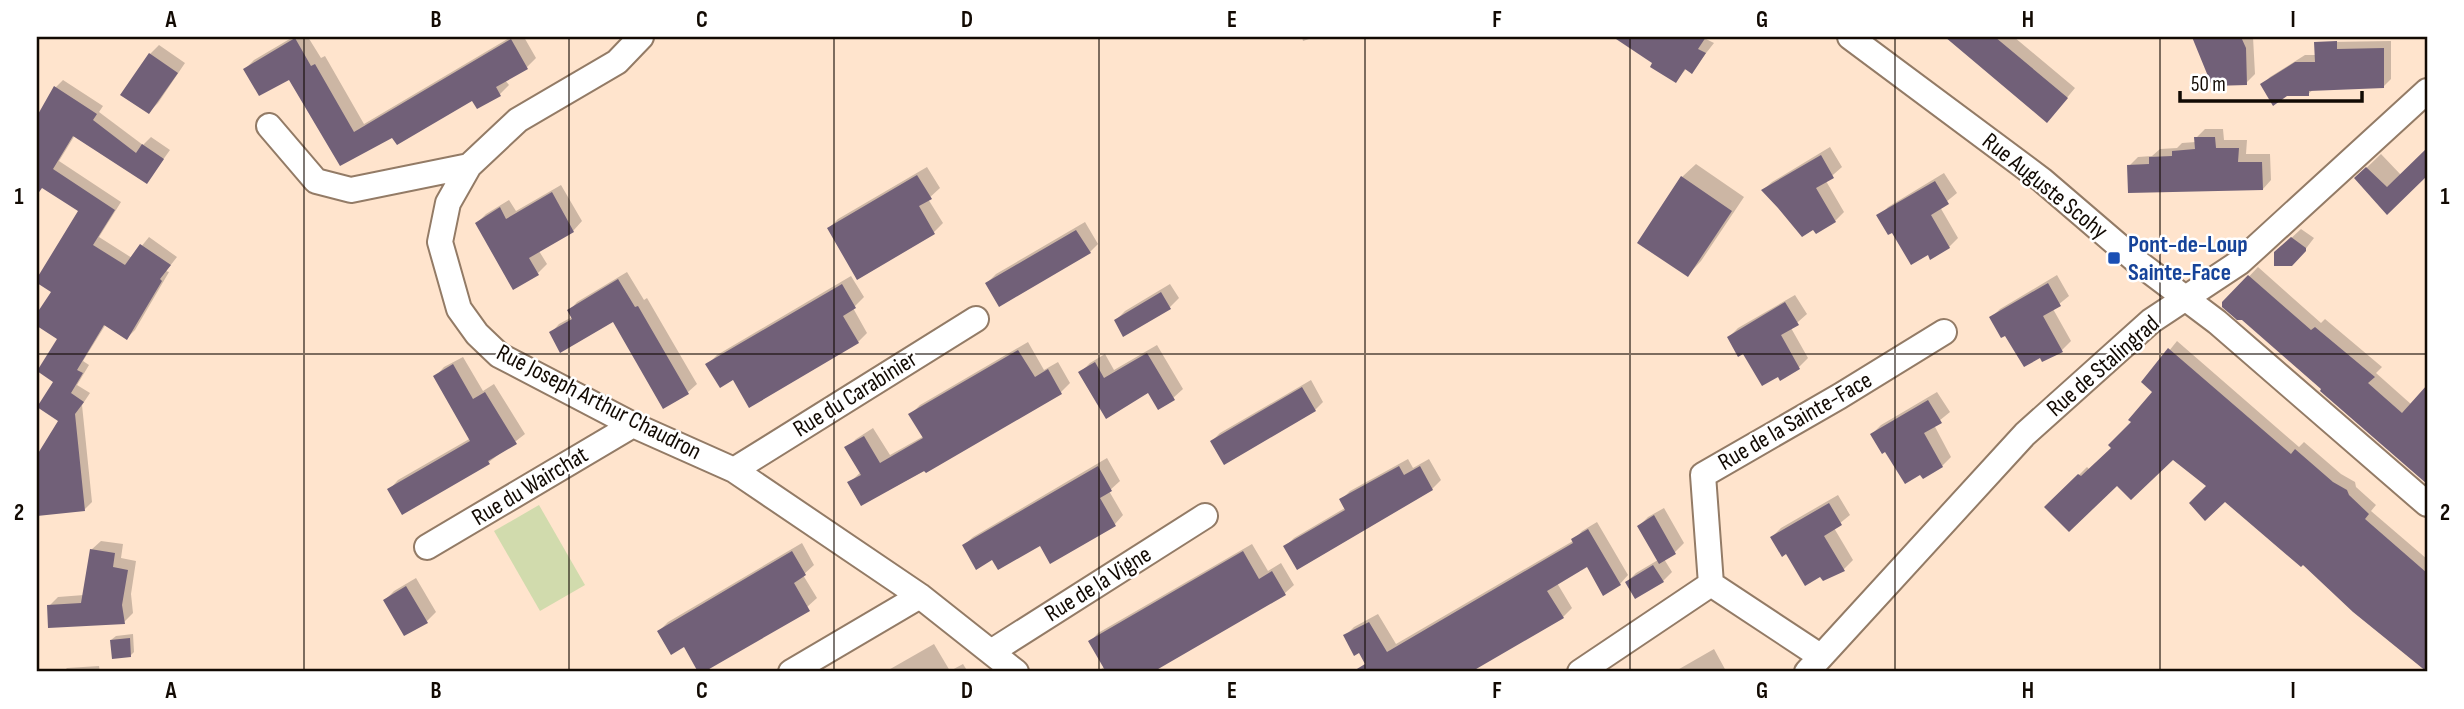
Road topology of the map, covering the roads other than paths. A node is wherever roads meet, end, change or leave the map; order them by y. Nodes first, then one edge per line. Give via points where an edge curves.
1 (641, 37) edge
2 (1850, 37) edge
3 (2427, 90) edge
4 (269, 126) dead end
5 (469, 166) junction
6 (2185, 299) junction
7 (976, 319) dead end
8 (1944, 332) dead end
9 (633, 425) junction
10 (734, 470) junction
11 (2427, 504) edge
12 (1205, 516) dead end
13 (427, 547) dead end
14 (1711, 584) junction
15 (920, 596) junction
16 (991, 652) junction
17 (1813, 664) edge
18 (792, 672) edge
19 (1016, 672) edge
20 (1580, 672) edge

1 - 5 street, Rue Joseph Arthur Chaudron via 617,62 518,120
2 - 6 street, Rue Auguste Scohy via 2042,180
3 - 6 street, Rue de Stalingrad via 2240,262
4 - 5 street via 316,181 351,190
5 - 9 street, Rue Joseph Arthur Chaudron via 449,203 439,242 458,309 499,355
6 - 11 street, Rue Auguste Scohy
6 - 17 street, Rue de Stalingrad via 2151,321 2025,435
7 - 10 street, Rue du Carabinier
8 - 14 street, Rue de la Sainte-Face via 1703,475
9 - 10 street, Rue Joseph Arthur Chaudron
9 - 13 street, Rue du Wairchat
10 - 15 street, Rue Joseph Arthur Chaudron
12 - 16 street, Rue de la Vigne
14 - 17 street
14 - 20 street
15 - 16 street, Rue Joseph Arthur Chaudron
15 - 18 street
16 - 19 street, Rue Joseph Arthur Chaudron

